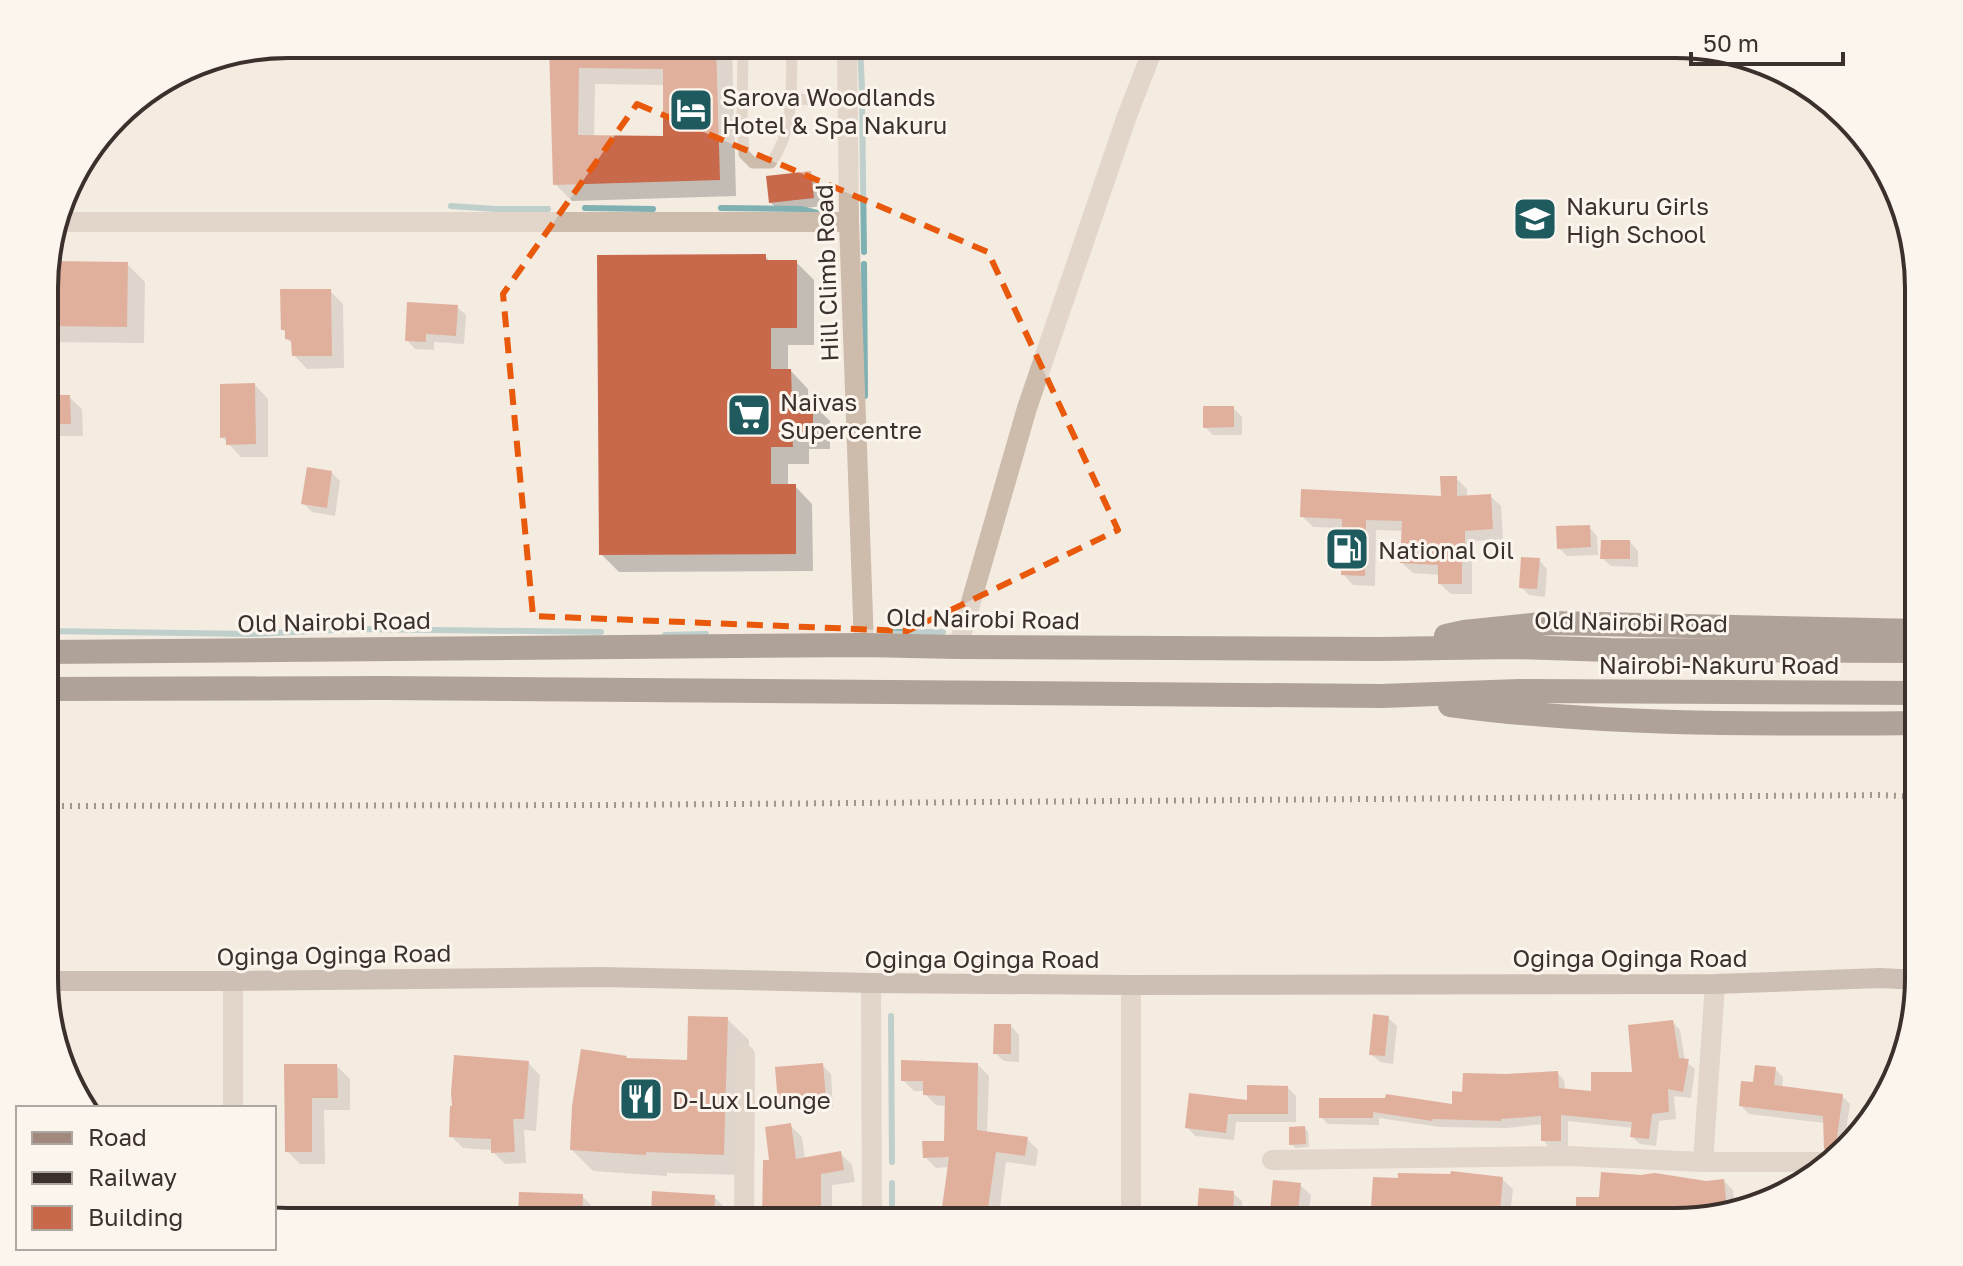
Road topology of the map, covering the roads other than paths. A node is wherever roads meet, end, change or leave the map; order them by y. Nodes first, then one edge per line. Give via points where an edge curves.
1 (743, 58) edge
2 (791, 58) edge
3 (847, 58) edge
4 (1150, 58) edge
5 (790, 99) junction
6 (848, 101) junction
7 (68, 222) edge
8 (849, 222) junction
9 (1905, 631) edge
10 (864, 645) junction
11 (958, 647) junction
12 (1381, 649) junction
13 (1905, 651) edge
14 (58, 652) edge
15 (58, 689) edge
16 (1905, 693) edge
17 (1381, 696) junction
18 (1905, 723) edge
19 (1905, 979) edge
20 (58, 981) edge
21 (233, 981) junction
22 (871, 983) junction
23 (1715, 984) junction
24 (1131, 985) junction
25 (745, 1055) dead end
26 (233, 1106) edge
27 (1272, 1160) dead end
28 (1703, 1162) junction
29 (1812, 1162) edge
30 (744, 1208) edge
31 (872, 1208) edge
32 (1131, 1208) edge

1 - 5 lane via 744,154 753,163 771,163 781,149
2 - 5 lane
3 - 6 street, Hill Climb Road
4 - 11 street via 1027,408
5 - 6 lane
6 - 8 street, Hill Climb Road
7 - 8 street
8 - 10 street, Hill Climb Road
9 - 12 highway via 1550,623 1464,632
10 - 11 highway, Old Nairobi Road
10 - 14 highway, Old Nairobi Road
11 - 12 highway, Old Nairobi Road
12 - 13 highway, Old Nairobi Road
15 - 17 highway
16 - 17 highway, Nairobi-Nakuru Road via 1519,691
17 - 18 highway via 1577,718
19 - 23 street, Oginga Oginga Road
20 - 21 street, Oginga Oginga Road
21 - 22 street, Oginga Oginga Road via 601,977
21 - 26 street
22 - 24 street, Oginga Oginga Road
22 - 31 street
23 - 24 street, Oginga Oginga Road
23 - 28 street
24 - 32 street
25 - 30 street
27 - 28 street via 1568,1156
28 - 29 street

